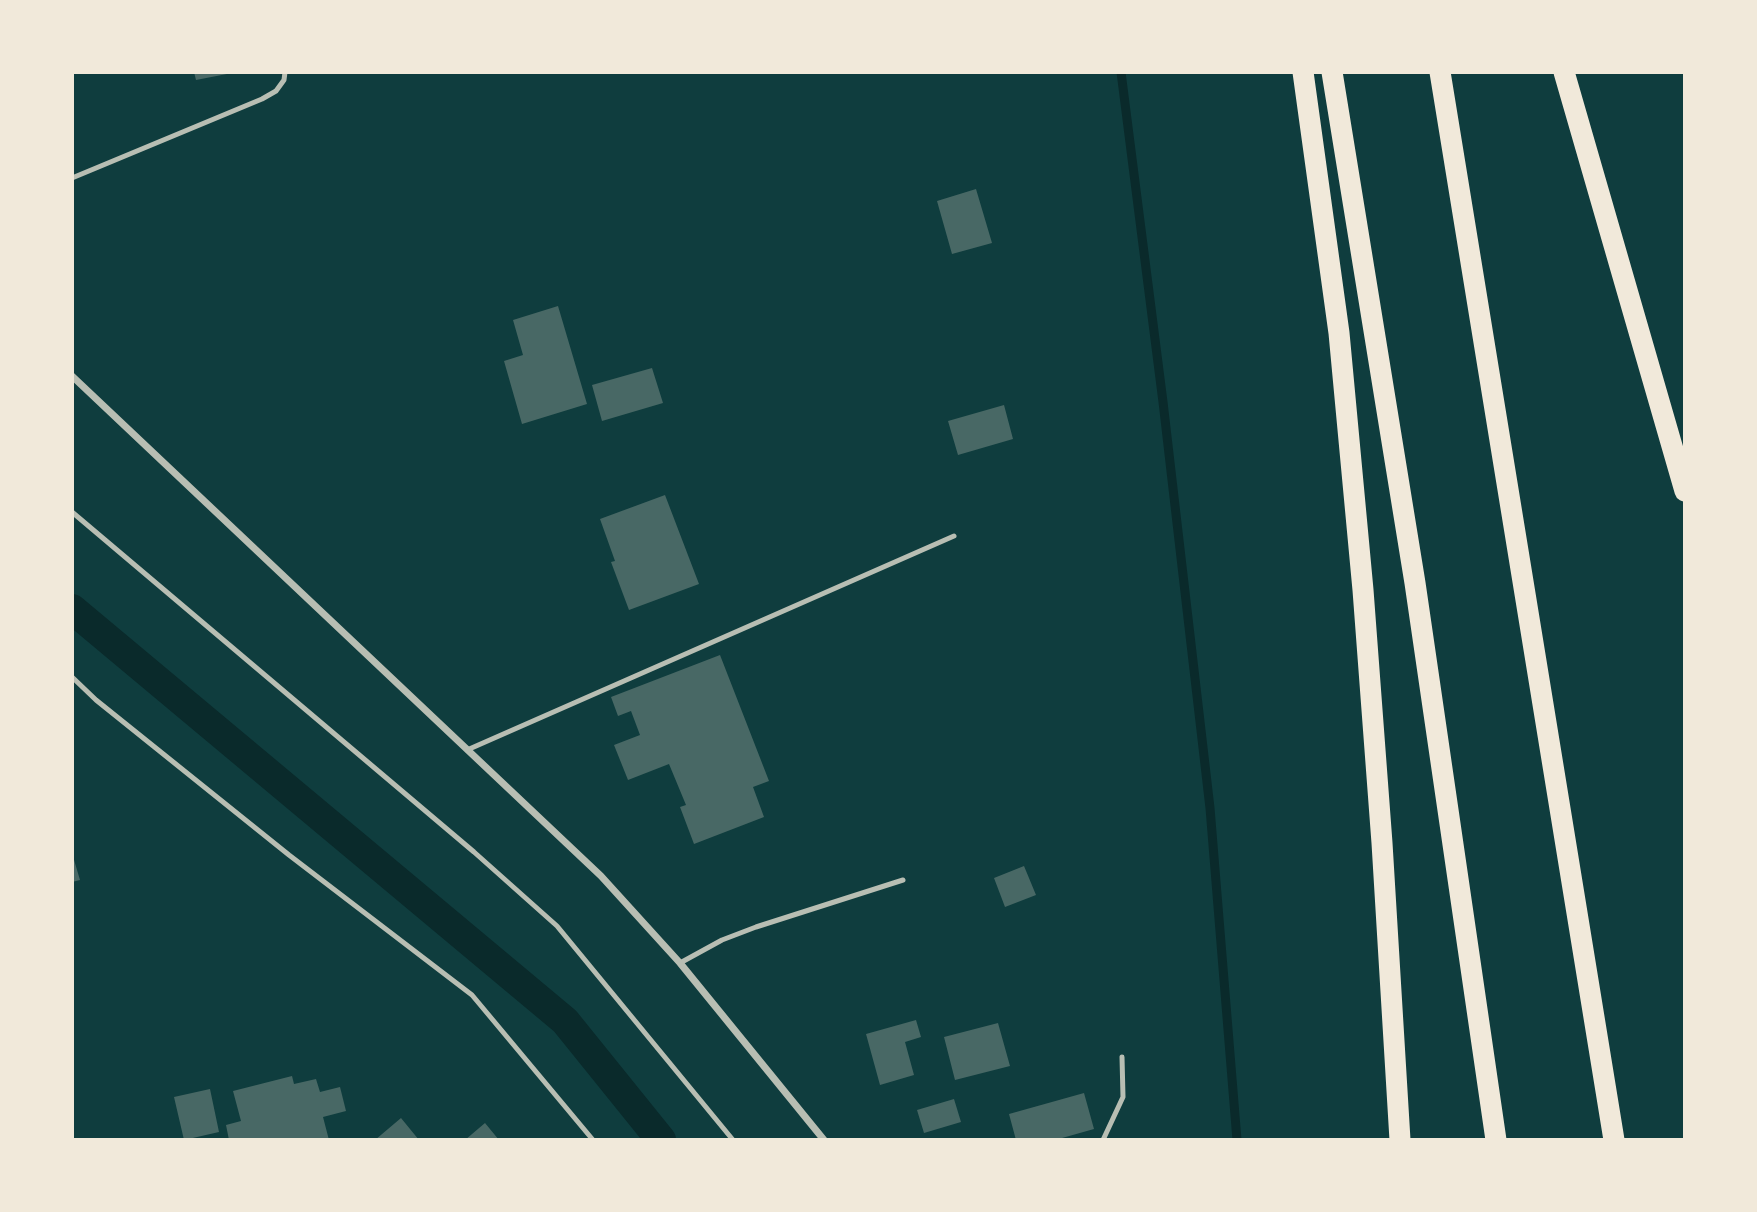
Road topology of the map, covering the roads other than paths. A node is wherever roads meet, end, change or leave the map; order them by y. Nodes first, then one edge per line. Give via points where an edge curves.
1 (285, 72) edge
2 (1303, 72) edge
3 (1332, 72) edge
4 (1440, 72) edge
5 (1564, 72) edge
6 (72, 178) edge
7 (72, 376) edge
8 (1685, 491) edge
9 (72, 512) edge
10 (954, 536) dead end
11 (72, 677) edge
12 (467, 750) junction
13 (903, 880) dead end
14 (680, 963) junction
15 (1122, 1057) dead end
16 (593, 1140) edge
17 (733, 1140) edge
18 (824, 1140) edge
19 (1103, 1140) edge
20 (1400, 1140) edge
21 (1496, 1140) edge
22 (1614, 1140) edge

1 - 6 lane via 276,91 262,99
2 - 20 highway via 1339,333 1363,590
3 - 21 highway via 1421,624
4 - 22 highway
5 - 8 highway
7 - 12 street
9 - 17 lane via 557,926
10 - 12 lane
11 - 16 lane via 289,855 472,995
12 - 14 street via 601,876
13 - 14 lane via 722,940
14 - 18 street
15 - 19 lane via 1123,1097

